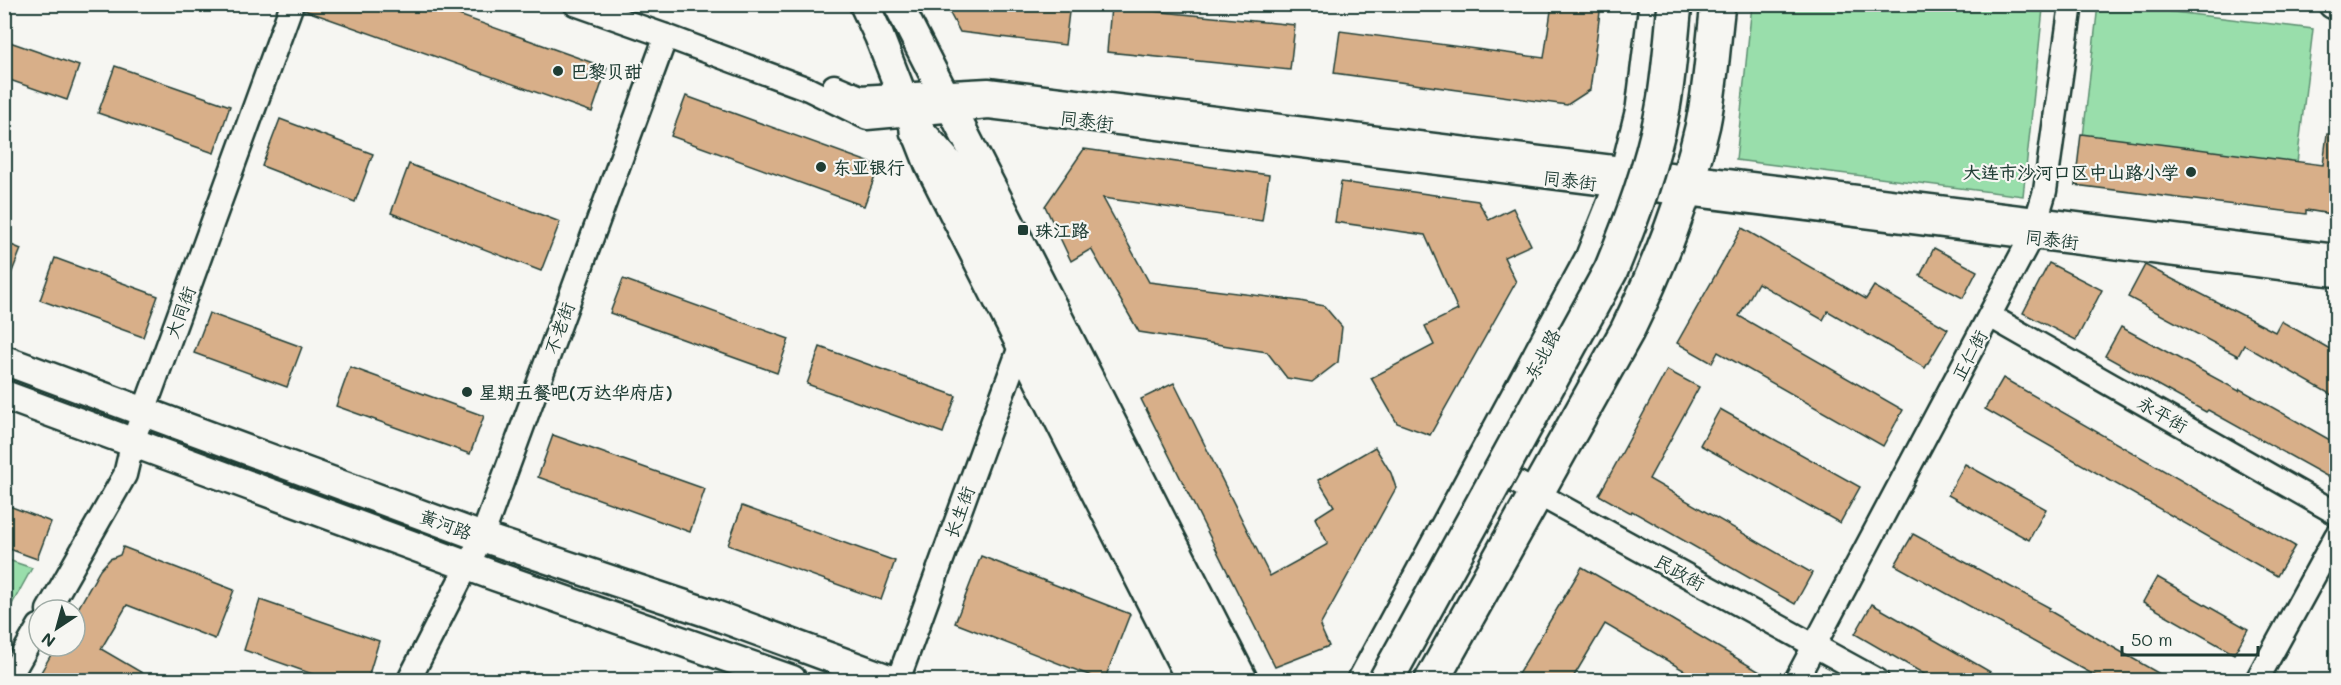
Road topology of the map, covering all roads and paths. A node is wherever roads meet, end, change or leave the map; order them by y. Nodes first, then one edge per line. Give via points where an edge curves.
1 (292, 4) edge
2 (575, 4) edge
3 (864, 4) edge
4 (898, 4) edge
5 (1656, 4) edge
6 (1675, 4) edge
7 (1696, 4) edge
8 (1718, 4) edge
9 (2071, 4) edge
10 (666, 36) junction
11 (948, 102) junction
12 (910, 114) junction
13 (1625, 177) junction
14 (1687, 185) junction
15 (2034, 228) junction
16 (2337, 256) edge
17 (2337, 275) edge
18 (1990, 316) junction
19 (1021, 344) junction
20 (4, 360) edge
21 (4, 395) edge
22 (144, 411) junction
23 (133, 441) junction
24 (1482, 464) junction
25 (1537, 493) junction
26 (2337, 513) edge
27 (2337, 536) edge
28 (483, 537) junction
29 (469, 566) junction
30 (55, 598) edge
31 (1815, 646) junction
32 (27, 648) edge
33 (8, 681) edge
34 (409, 681) edge
35 (792, 681) edge
36 (891, 681) edge
37 (898, 681) edge
38 (1191, 681) edge
39 (1212, 681) edge
40 (1242, 681) edge
41 (1365, 681) edge
42 (1386, 681) edge
43 (1410, 681) edge
44 (1432, 681) edge
45 (1796, 681) edge
46 (1877, 681) edge
47 (2257, 681) edge

1 - 22 street, 大同街
2 - 10 street, 同泰街
3 - 12 main road
4 - 11 main road
5 - 13 highway, 东北路 via 1642,109
6 - 42 highway, 东北路, bridge via 1654,146 1611,270
7 - 43 highway via 1682,114 1669,172 1632,274
8 - 14 highway via 1703,121
9 - 15 street, 正仁街 via 2045,191
10 - 12 street, 同泰街 via 808,89 825,81
10 - 28 street, 不老街
11 - 12 street, 同泰街
11 - 13 street, 同泰街 via 988,90
11 - 40 main road
12 - 19 main road via 929,164
12 - 39 highway via 971,199
13 - 14 street, 同泰街
13 - 24 highway, 东北路 via 1592,259
14 - 15 street, 同泰街
14 - 25 highway via 1672,232 1627,331
15 - 16 street, 同泰街
15 - 17 street, 同泰街
15 - 18 street, 正仁街
18 - 26 street, 永平街
18 - 31 street, 正仁街
19 - 37 street, 长生街
19 - 38 main road
20 - 22 main road, 黄河路
21 - 23 main road, 黄河路
22 - 23 street, 大同街
22 - 28 main road, 黄河路
23 - 29 main road, 黄河路
23 - 30 street, 大同街 via 125,475
24 - 25 street, 民政街
24 - 41 highway, 东北路
25 - 31 street, 民政街
25 - 44 highway
27 - 47 street
28 - 29 street, 不老街
28 - 36 main road, 黄河路 via 712,614
29 - 34 street, 不老街
29 - 35 main road, 黄河路
31 - 45 street, 正仁街
31 - 46 street, 民政街
32 - 33 street

